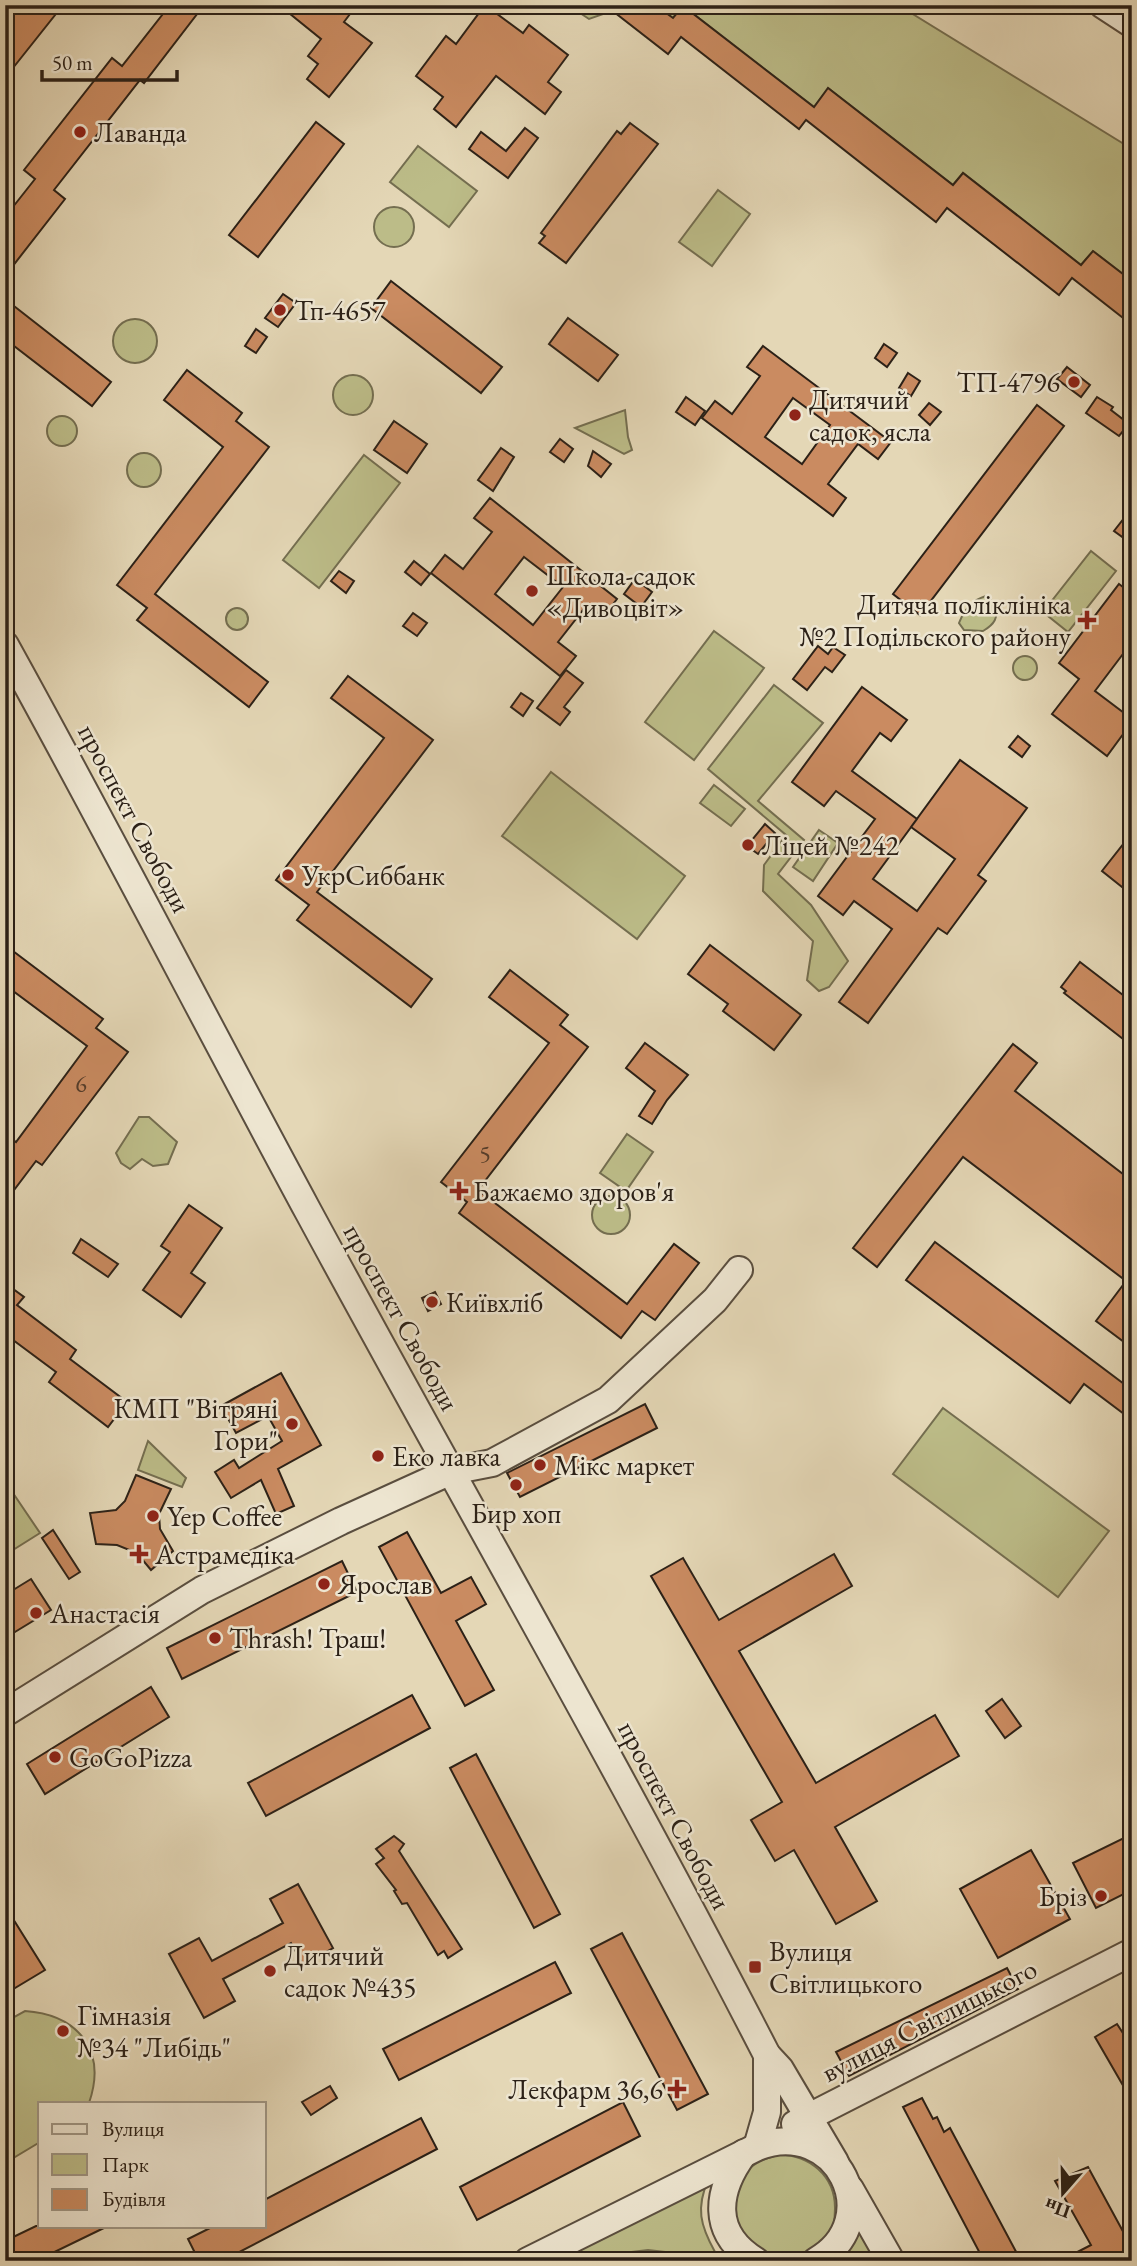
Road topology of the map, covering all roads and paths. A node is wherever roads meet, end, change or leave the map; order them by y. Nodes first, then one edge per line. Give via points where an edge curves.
1 (1103, 5) edge
2 (1132, 24) edge
3 (5, 645) edge
4 (739, 1270) dead end
5 (451, 1471) junction
6 (5, 1713) edge
7 (1132, 1952) edge
8 (767, 2055) junction
9 (810, 2116) junction
10 (751, 2150) junction
11 (841, 2173) junction
12 (528, 2261) edge
13 (756, 2261) edge
14 (816, 2261) edge
15 (891, 2261) edge

1 - 2 street
3 - 5 street, проспект Свободи
4 - 5 street via 715,1300 608,1400 492,1463
5 - 6 street via 202,1590
5 - 8 street, проспект Свободи
7 - 9 street, вулиця Світлицького
8 - 9 street, проспект Свободи
8 - 10 street, проспект Свободи via 767,2112
9 - 10 street, вулиця Світлицького
9 - 11 street, проспект Свободи
10 - 11 street via 769,2142 793,2140 816,2147
10 - 12 street, вулиця Світлицького
10 - 13 street via 729,2174 722,2212 738,2248
11 - 14 street via 850,2211 847,2224 834,2247
11 - 15 street, проспект Свободи

